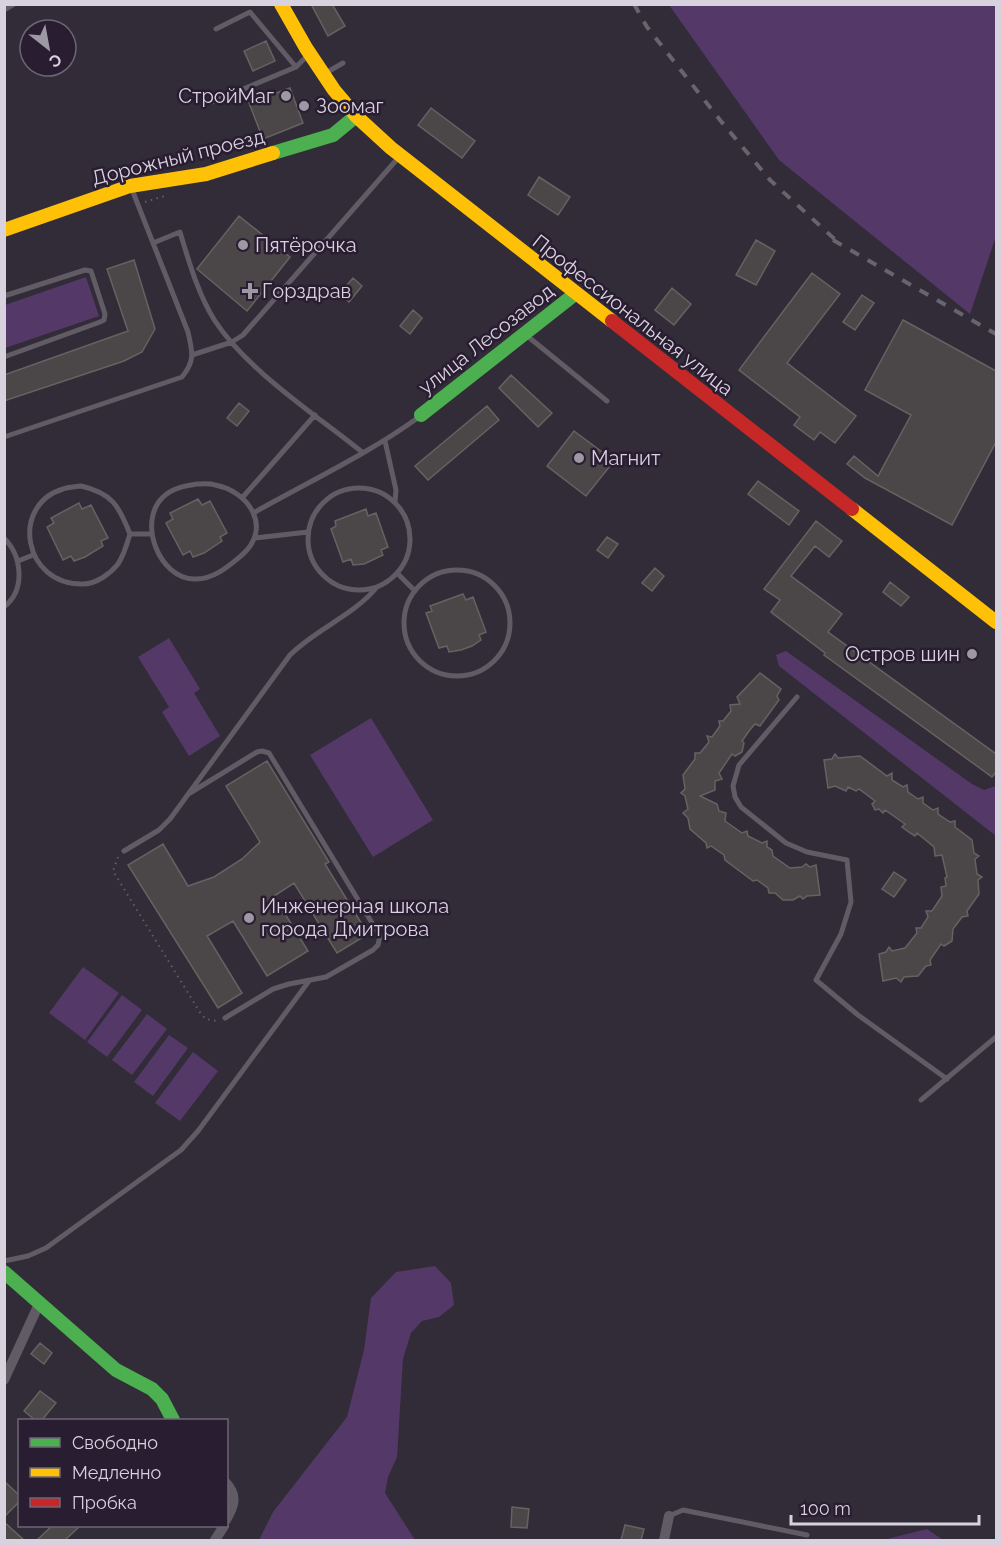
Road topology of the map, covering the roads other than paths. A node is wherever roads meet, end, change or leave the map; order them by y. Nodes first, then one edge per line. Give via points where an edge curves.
1 (14, 4) edge
2 (281, 4) edge
3 (4, 10) edge
4 (216, 29) dead end
5 (309, 54) junction
6 (343, 63) dead end
7 (296, 67) junction
8 (323, 74) junction
9 (212, 102) dead end
10 (356, 116) junction
11 (400, 156) junction
12 (130, 186) junction
13 (4, 230) edge
14 (153, 243) junction
15 (575, 294) junction
16 (4, 296) edge
17 (525, 334) junction
18 (232, 342) junction
19 (192, 355) junction
20 (4, 357) edge
21 (607, 401) dead end
22 (315, 415) junction
23 (421, 415) joint
24 (4, 437) edge
25 (386, 441) junction
26 (362, 452) junction
27 (243, 498) junction
28 (395, 502) junction
29 (255, 512) junction
30 (308, 532) junction
31 (130, 534) junction
32 (152, 534) junction
33 (4, 538) edge
34 (255, 538) junction
35 (33, 555) junction
36 (18, 561) junction
37 (398, 573) junction
38 (378, 587) junction
39 (415, 591) junction
40 (4, 607) edge
41 (996, 622) edge
42 (797, 698) dead end
43 (190, 793) junction
44 (124, 851) road end
45 (309, 981) junction
46 (225, 1018) road end
47 (996, 1037) edge
48 (947, 1079) junction
49 (921, 1100) dead end
50 (4, 1261) edge
51 (4, 1272) edge
52 (39, 1304) junction
53 (4, 1380) edge
54 (172, 1419) edge
55 (228, 1486) edge
56 (669, 1516) joint
57 (228, 1517) edge
58 (223, 1527) edge
59 (807, 1535) dead end
60 (215, 1540) edge
61 (664, 1540) edge

1 - 3 lane
2 - 5 main road, Профессиональная улица
4 - 7 lane via 250,12
5 - 7 lane
5 - 8 main road, Профессиональная улица
6 - 8 lane
7 - 9 lane
8 - 10 main road, Профессиональная улица
10 - 11 main road, Профессиональная улица
10 - 12 main road, Дорожный проезд via 333,135 206,174
11 - 15 main road, Профессиональная улица
11 - 18 lane via 243,335
12 - 13 main road, Дорожный проезд
12 - 14 lane
14 - 18 lane via 180,232 201,294
14 - 19 lane via 188,332
15 - 17 main road, улица Лесозавод
15 - 41 main road, Профессиональная улица
16 - 20 lane via 91,271 105,314 100,322
17 - 21 lane
17 - 23 main road, улица Лесозавод
18 - 19 lane
18 - 22 lane via 270,380
19 - 24 lane via 190,367 182,376
22 - 26 lane
22 - 27 lane
23 - 25 lane
25 - 26 lane
25 - 28 lane
26 - 29 lane
27 - 29 lane
27 - 32 lane via 215,484 175,488 161,498 153,512
28 - 30 lane via 378,491 358,487 335,493 317,508
28 - 37 lane via 405,516 411,541 408,557
29 - 34 lane
30 - 34 lane
30 - 38 lane via 311,560 324,578 340,588 357,591
31 - 32 lane
31 - 35 lane via 117,566 88,584 56,579 42,569
31 - 35 lane via 110,498 81,486 62,489 38,507 31,522
32 - 34 lane via 161,558 171,569 195,580 225,569 249,549
33 - 36 lane
35 - 36 lane
36 - 40 lane via 19,583
37 - 38 lane
37 - 39 lane
38 - 43 lane via 290,655
39 - 39 lane via 408,601 404,623 410,648 430,669 448,675 483,670 504,648 510,623 505,599 492,582 469,571 447,570 430,577
42 - 48 lane via 740,765 733,786 735,797 741,807 786,843 846,860 851,902 841,934 816,980
43 - 44 lane via 165,825
43 - 45 lane via 257,752 266,751 271,756 380,936 373,950 331,976
45 - 46 lane via 279,986
45 - 50 lane via 181,1150 46,1248
47 - 48 lane
48 - 49 lane
51 - 52 main road
52 - 53 street
52 - 54 main road via 116,1370 152,1389
55 - 57 street via 235,1505
56 - 59 lane via 683,1510
56 - 61 street
58 - 60 street

